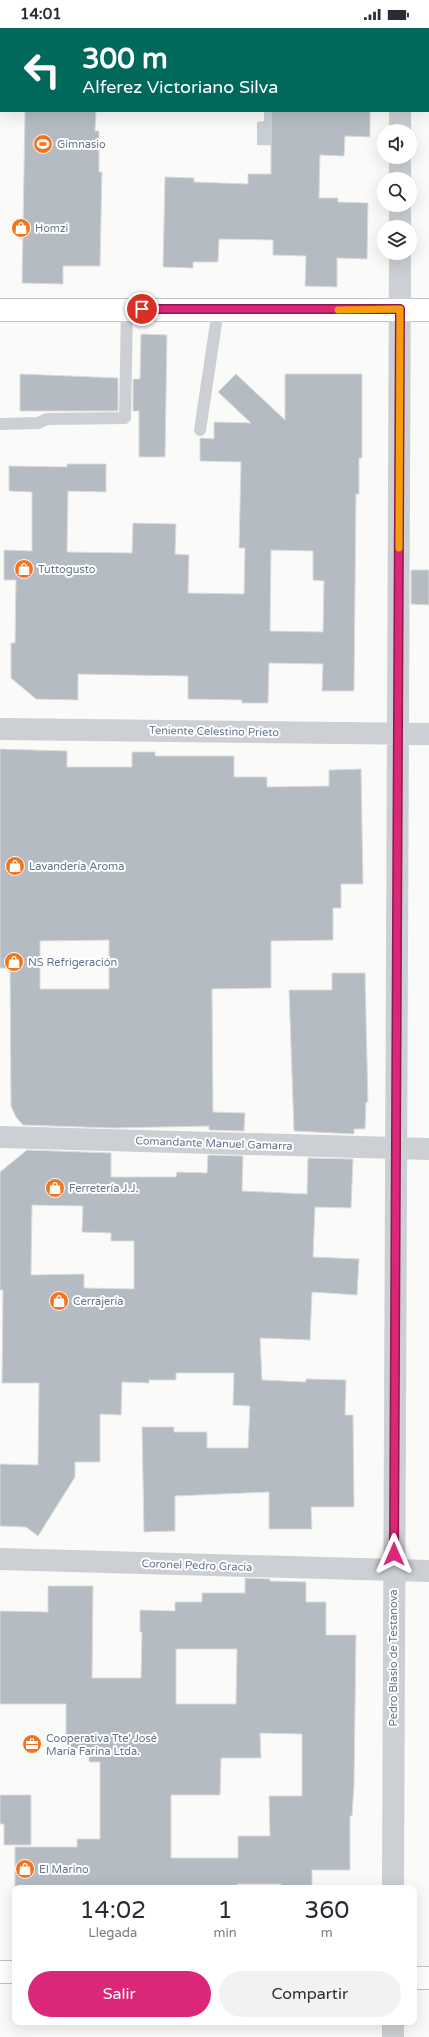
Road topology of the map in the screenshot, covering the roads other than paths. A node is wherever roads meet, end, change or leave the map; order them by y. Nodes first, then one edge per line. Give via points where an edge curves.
1 (400, 112) edge
2 (400, 124) edge
3 (400, 260) edge
4 (127, 309) junction
5 (400, 309) junction
6 (0, 310) edge
7 (218, 310) junction
8 (429, 310) edge
9 (0, 424) edge
10 (200, 430) dead end
11 (0, 729) edge
12 (398, 734) junction
13 (429, 734) edge
14 (0, 1137) edge
15 (396, 1148) junction
16 (429, 1149) edge
17 (0, 1559) edge
18 (394, 1570) junction
19 (429, 1571) edge
20 (392, 1885) edge
21 (0, 1972) edge
22 (12, 1972) edge
23 (417, 1978) edge
24 (429, 1978) edge
25 (393, 2025) edge
26 (394, 2037) edge

1 - 2 street
3 - 5 street, Pedro Blasio de Testanova
4 - 6 street
4 - 7 street
4 - 9 lane via 125,418 47,419 38,423
5 - 7 street
5 - 8 street
5 - 12 street, Pedro Blasio de Testanova
7 - 10 lane
11 - 12 street, Teniente Celestino Prieto
12 - 13 street, Teniente Celestino Prieto
12 - 15 street, Pedro Blasio de Testanova
14 - 15 street, Comandante Manuel Gamarra
15 - 16 street, Comandante Manuel Gamarra
15 - 18 street, Pedro Blasio de Testanova
17 - 18 street, Coronel Pedro Gracia
18 - 19 street, Coronel Pedro Gracia
18 - 20 street, Pedro Blasio de Testanova
21 - 22 street
23 - 24 street
25 - 26 street

